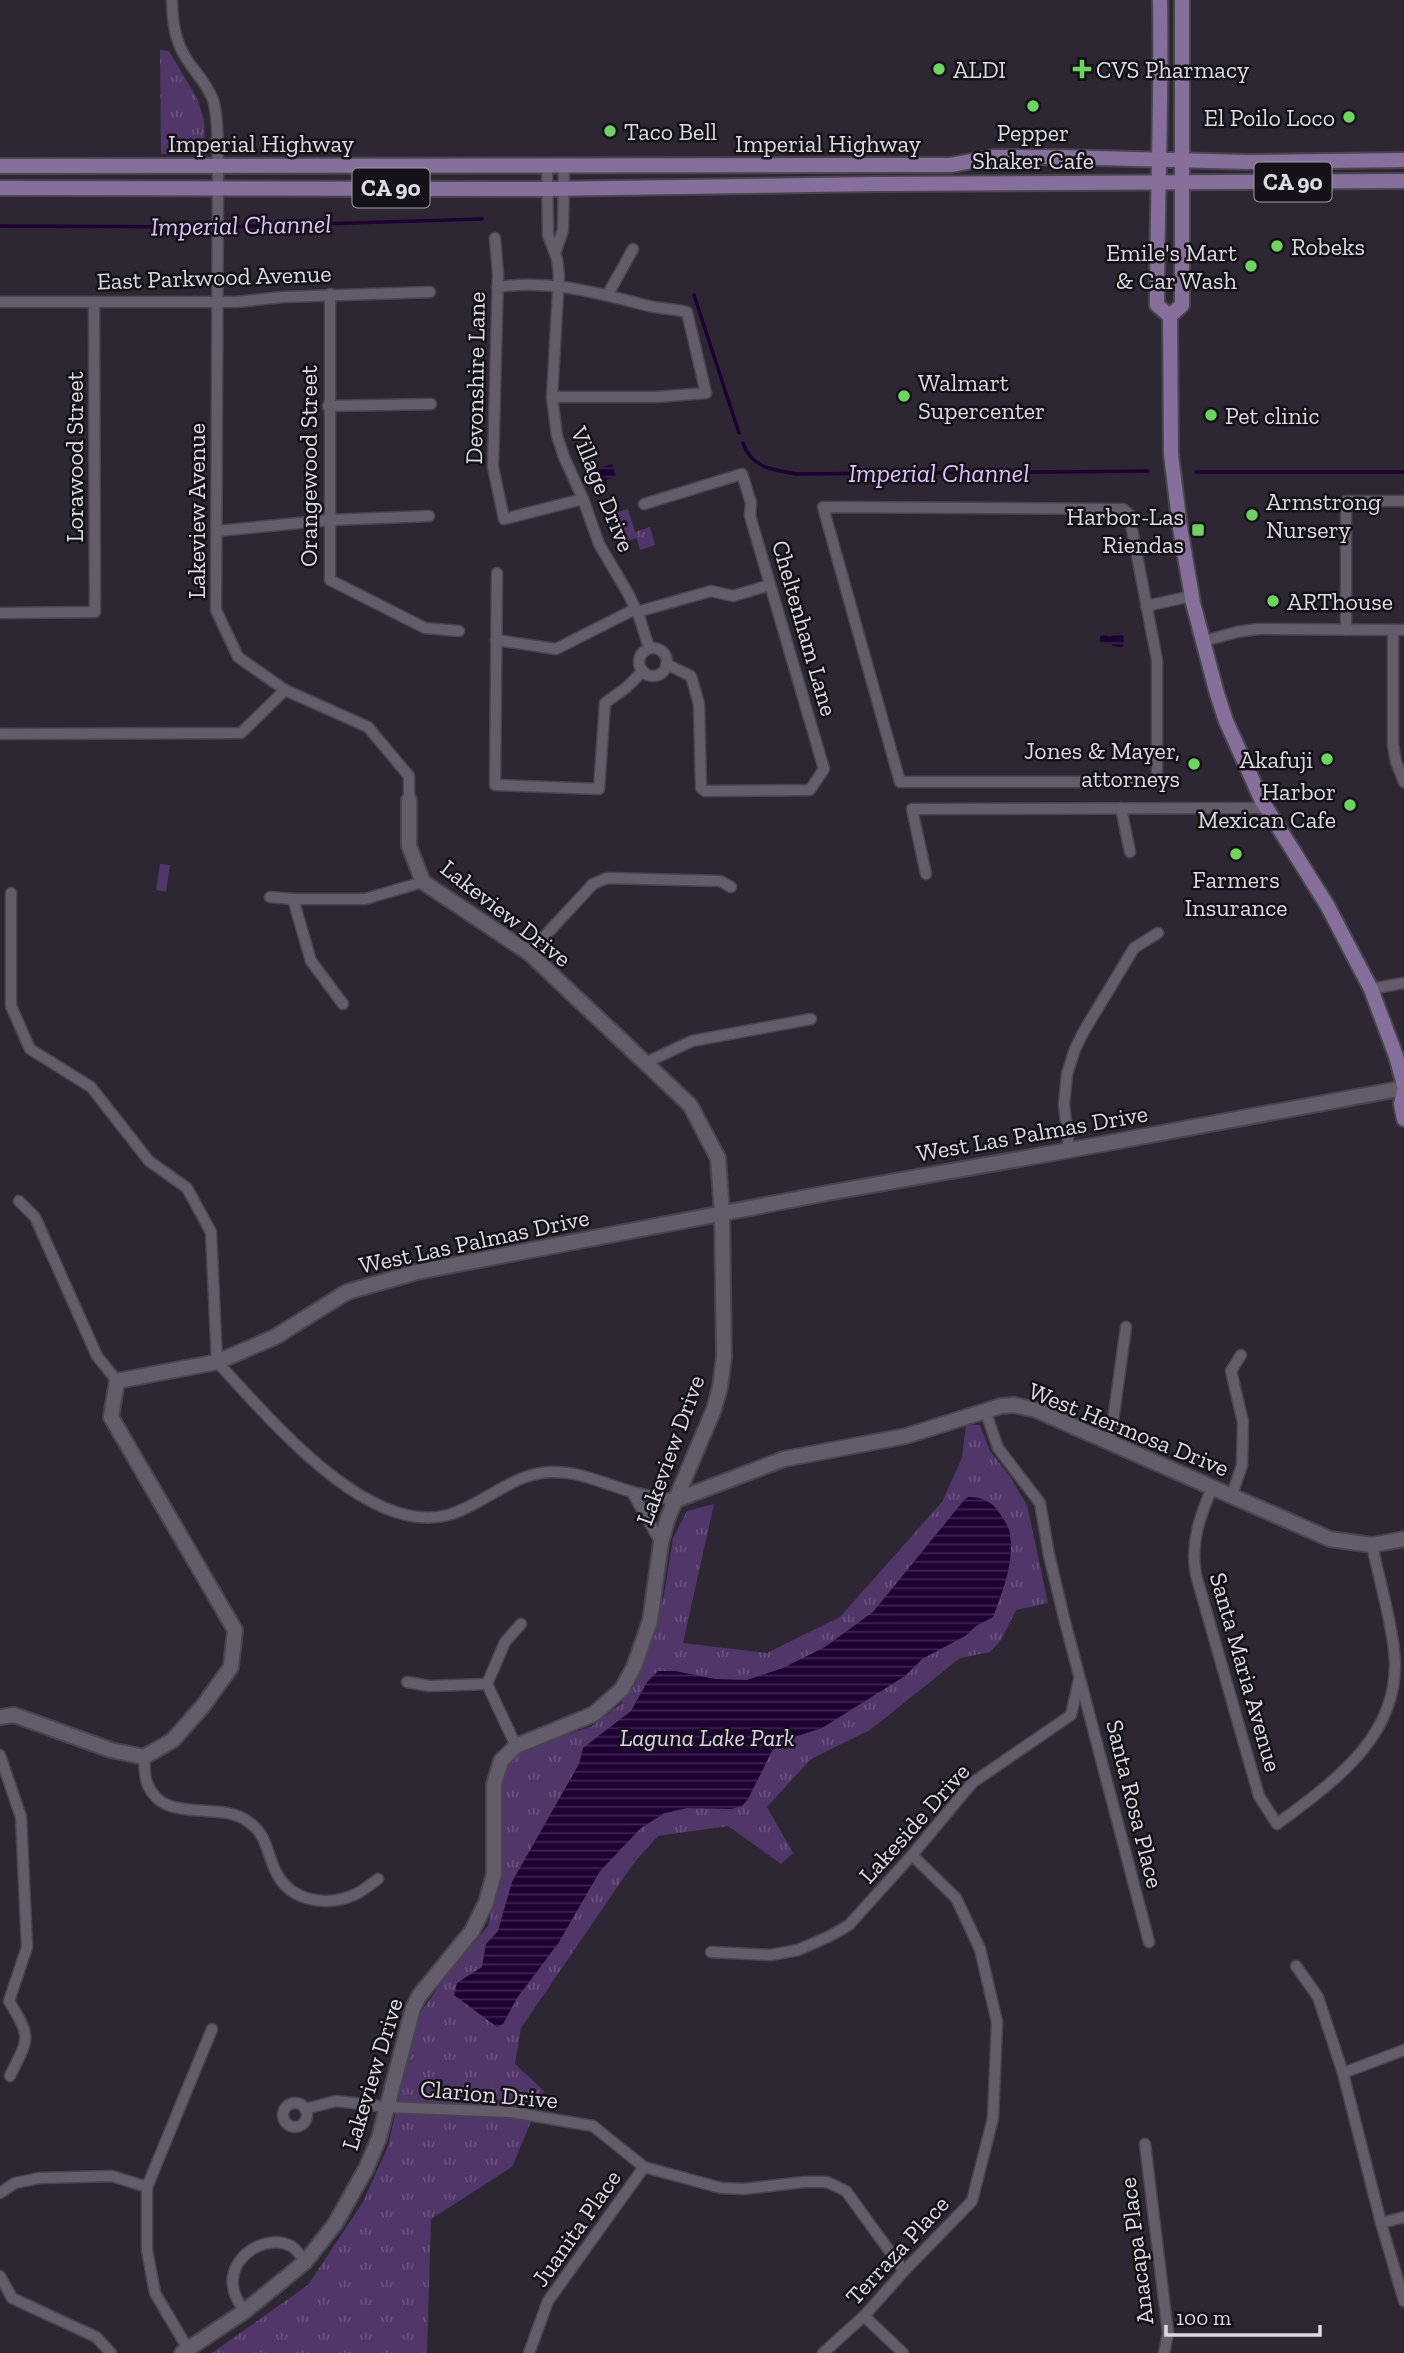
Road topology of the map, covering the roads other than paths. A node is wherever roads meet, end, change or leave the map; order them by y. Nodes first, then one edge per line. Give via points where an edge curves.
1 (172, 0) edge
2 (1160, 0) edge
3 (1182, 0) edge
4 (1160, 159) junction
5 (1184, 159) junction
6 (1404, 160) edge
7 (547, 165) junction
8 (564, 165) junction
9 (0, 166) edge
10 (218, 166) junction
11 (1404, 181) edge
12 (1158, 183) junction
13 (1182, 183) junction
14 (0, 188) edge
15 (217, 188) junction
16 (547, 189) junction
17 (564, 189) junction
18 (495, 238) dead end
19 (634, 249) dead end
20 (555, 253) junction
21 (558, 286) junction
22 (497, 287) junction
23 (430, 292) dead end
24 (330, 294) junction
25 (608, 295) junction
26 (0, 302) edge
27 (94, 302) junction
28 (216, 302) junction
29 (1170, 316) junction
30 (552, 397) junction
31 (431, 404) dead end
32 (328, 407) junction
33 (583, 499) junction
34 (1404, 501) edge
35 (644, 504) dead end
36 (429, 516) dead end
37 (330, 520) junction
38 (217, 531) junction
39 (497, 573) dead end
40 (770, 585) junction
41 (1192, 596) junction
42 (1146, 606) junction
43 (636, 611) junction
44 (0, 613) edge
45 (1346, 630) junction
46 (1399, 630) edge
47 (459, 631) dead end
48 (496, 640) junction
49 (1204, 641) junction
50 (649, 649) junction
51 (666, 664) junction
52 (643, 671) junction
53 (285, 690) junction
54 (0, 734) edge
55 (1404, 782) edge
56 (410, 800) joint
57 (1121, 808) junction
58 (1267, 808) junction
59 (1130, 852) dead end
60 (926, 874) dead end
61 (424, 882) junction
62 (731, 887) dead end
63 (11, 893) dead end
64 (270, 897) dead end
65 (293, 898) junction
66 (1158, 933) dead end
67 (529, 953) junction
68 (1404, 983) edge
69 (1371, 989) junction
70 (343, 1004) dead end
71 (811, 1019) dead end
72 (645, 1063) junction
73 (1404, 1089) edge
74 (1404, 1119) edge
75 (1069, 1150) junction
76 (19, 1201) dead end
77 (722, 1213) junction
78 (1126, 1327) dead end
79 (1241, 1355) dead end
80 (217, 1362) junction
81 (117, 1381) junction
82 (985, 1410) junction
83 (1110, 1442) junction
84 (1213, 1486) junction
85 (632, 1492) junction
86 (1232, 1495) junction
87 (676, 1500) junction
88 (1404, 1539) edge
89 (661, 1543) junction
90 (1372, 1545) junction
91 (521, 1625) dead end
92 (1080, 1676) junction
93 (407, 1682) dead end
94 (487, 1684) junction
95 (0, 1717) edge
96 (516, 1746) junction
97 (0, 1755) edge
98 (144, 1757) junction
99 (912, 1855) junction
100 (378, 1879) dead end
101 (1149, 1942) dead end
102 (711, 1952) dead end
103 (1296, 1966) dead end
104 (212, 2029) dead end
105 (1404, 2050) edge
106 (1343, 2073) junction
107 (10, 2076) dead end
108 (387, 2107) junction
109 (305, 2109) dead end
110 (1145, 2144) dead end
111 (644, 2167) junction
112 (147, 2187) junction
113 (0, 2193) edge
114 (1404, 2217) edge
115 (1381, 2223) junction
116 (305, 2262) junction
117 (904, 2271) junction
118 (0, 2276) edge
119 (1404, 2301) edge
120 (245, 2311) junction
121 (864, 2316) junction
122 (185, 2351) edge
123 (111, 2353) edge
124 (529, 2353) edge
125 (823, 2353) edge
126 (903, 2353) edge
127 (1164, 2353) edge

1 - 10 street, Lakeview Avenue via 176,39 203,80 216,113
2 - 4 main road
3 - 5 main road
4 - 5 main road, Imperial Highway / CA 90
4 - 8 main road, Imperial Highway / CA 90 via 993,158 937,165
4 - 12 main road
5 - 6 main road, Imperial Highway / CA 90
5 - 13 main road
7 - 8 main road, Imperial Highway / CA 90
7 - 10 main road, Imperial Highway / CA 90
7 - 16 street, Village Drive
8 - 17 street, Village Drive
9 - 10 main road, Imperial Highway / CA 90
10 - 15 street, Lakeview Avenue
11 - 13 main road, Imperial Highway / CA 90
12 - 13 main road, Imperial Highway / CA 90
12 - 17 main road, Imperial Highway / CA 90
12 - 29 main road via 1157,305
13 - 29 main road via 1182,305
14 - 15 main road, Imperial Highway / CA 90
15 - 16 main road, Imperial Highway / CA 90
15 - 28 street, Lakeview Avenue
16 - 17 main road, Imperial Highway / CA 90
16 - 20 street, Village Drive via 548,235
17 - 20 street, Village Drive via 563,230
18 - 22 street, Devonshire Lane
19 - 25 street
20 - 21 street, Village Drive
21 - 22 street via 521,283
21 - 25 street
21 - 30 street, Village Drive
22 - 33 street, Devonshire Lane via 493,467 504,519
23 - 24 street, East Parkwood Avenue
24 - 28 street, East Parkwood Avenue
24 - 32 street, Orangewood Street
25 - 30 street via 687,312 706,393
26 - 27 street, East Parkwood Avenue
27 - 28 street, East Parkwood Avenue
27 - 44 street, Lorawood Street via 95,612
28 - 38 street, Lakeview Avenue
29 - 41 main road via 1171,454
30 - 33 street, Village Drive via 559,443
31 - 32 street
32 - 37 street, Orangewood Street
33 - 43 street, Village Drive via 603,554
34 - 45 street via 1346,501
35 - 40 street, Cheltenham Lane via 741,474
36 - 37 street
37 - 38 street
37 - 47 street, Orangewood Street via 330,580 425,628
38 - 53 street, Lakeview Avenue via 216,610 238,657
39 - 48 street
40 - 43 street via 733,596 711,592
40 - 51 street, Cheltenham Lane via 824,769 810,790 701,788 699,704 691,676
41 - 42 street
41 - 49 main road
42 - 42 street via 1132,522 1123,509 822,507 900,782 1157,782 1157,660
43 - 48 street via 556,649
43 - 50 street, Village Drive
45 - 46 street
45 - 49 street via 1258,629
46 - 55 street via 1393,745
48 - 52 street via 495,785 599,789 605,703
49 - 58 main road via 1226,721
50 - 51 street via 662,652
50 - 52 street via 640,656
51 - 52 street via 657,675
53 - 54 street via 241,733
53 - 56 street, Lakeview Avenue via 368,727 409,776
56 - 61 street, Lakeview Drive via 410,846
57 - 58 street
57 - 59 street
57 - 60 street via 912,809
58 - 69 main road via 1327,905
61 - 65 street via 365,899
61 - 67 street, Lakeview Drive
62 - 67 street via 720,881 607,878 593,884
63 - 80 street via 11,1006 30,1049 91,1087 149,1161 187,1188 211,1232
64 - 65 street
65 - 70 street via 311,961
66 - 75 street via 1134,948 1075,1049 1063,1104
67 - 72 street, Lakeview Drive
68 - 69 street
69 - 73 main road
71 - 72 street via 692,1041
72 - 77 street, Lakeview Drive via 690,1105 718,1158
73 - 74 main road
73 - 75 street, West Las Palmas Drive
75 - 77 street, West Las Palmas Drive
76 - 81 street via 35,1217 97,1356
77 - 80 street, West Las Palmas Drive via 417,1272 347,1292 275,1338
77 - 87 street, Lakeview Drive via 723,1372 714,1409
78 - 83 street
79 - 86 street via 1231,1371 1243,1422 1242,1465
80 - 81 street, West Las Palmas Drive
80 - 85 street via 328,1472 396,1513 421,1518 451,1514 519,1479 547,1472 585,1477
81 - 98 street via 111,1417 235,1630 231,1667 173,1740
82 - 83 street, West Hermosa Drive via 1006,1405 1029,1408
82 - 87 street, West Hermosa Drive via 906,1436 784,1459
82 - 92 street, Lakeside Drive via 998,1448 1040,1503
83 - 84 street, West Hermosa Drive
84 - 86 street, West Hermosa Drive
84 - 90 street, Santa Maria Avenue via 1198,1526 1194,1566 1259,1796 1277,1824 1330,1785 1374,1738 1393,1693 1394,1652
85 - 87 street
85 - 89 street
86 - 90 street, West Hermosa Drive via 1330,1539
87 - 89 street, Lakeview Drive
88 - 90 street, West Hermosa Drive
89 - 96 street, Lakeview Drive via 650,1621 622,1689 583,1721
91 - 94 street via 505,1642
92 - 99 street, Lakeside Drive via 1071,1715 972,1783
92 - 101 street, Santa Rosa Place
93 - 94 street
94 - 96 street
95 - 98 street via 14,1715
96 - 108 street, Lakeview Drive via 496,1775 494,1874 486,1903 472,1931 413,2008
97 - 107 street via 21,1818 27,1947 9,2001 27,2041
98 - 100 street via 146,1783 157,1799 174,1809 235,1813 252,1823 265,1841 276,1874 288,1889 307,1900 355,1894
99 - 102 street, Lakeside Drive via 857,1918 830,1936 770,1955
99 - 117 street, Terraza Place via 956,1898 980,1949 997,2022 993,2118 972,2201
103 - 106 street via 1318,1997
104 - 112 street
105 - 106 street
106 - 115 street
108 - 109 street, Clarion Drive via 336,2101
108 - 111 street, Clarion Drive via 510,2112 593,2126
108 - 116 street, Lakeview Drive via 366,2169 335,2224
110 - 127 street, Anacapa Place via 1168,2333
111 - 117 street, Clarion Drive via 721,2188 827,2182 846,2191
111 - 124 street, Juanita Place via 548,2301
112 - 113 street via 112,2176 40,2178 15,2183
112 - 122 street via 146,2250 155,2292
114 - 115 street
115 - 119 street
116 - 120 street, Lakeview Drive
116 - 120 street via 293,2246 275,2241 247,2254 236,2266 232,2284
117 - 121 street, Terraza Place
118 - 123 street via 12,2298 96,2337
120 - 122 street, Lakeview Drive
121 - 125 street, Terraza Place
121 - 126 street

